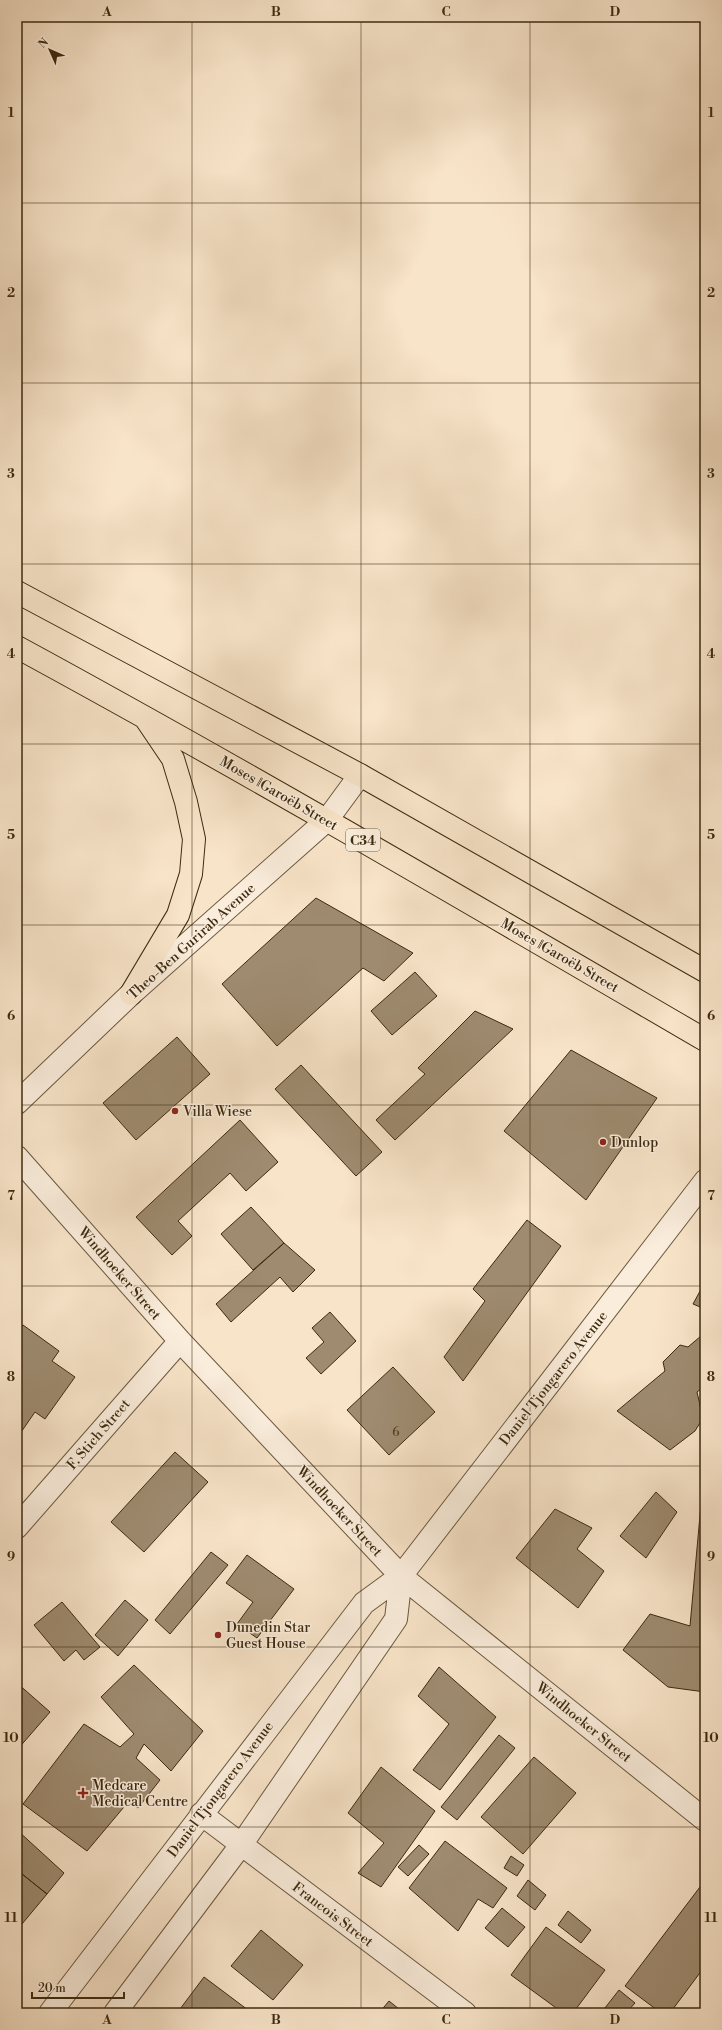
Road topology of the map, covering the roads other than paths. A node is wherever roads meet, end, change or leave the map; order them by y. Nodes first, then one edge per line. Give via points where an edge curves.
1 (17, 592) edge
2 (17, 647) edge
3 (144, 716) junction
4 (360, 775) junction
5 (327, 820) junction
6 (705, 970) edge
7 (131, 994) junction
8 (705, 1040) edge
9 (17, 1103) edge
10 (17, 1157) edge
11 (705, 1181) edge
12 (180, 1341) junction
13 (17, 1527) edge
14 (401, 1576) junction
15 (201, 1814) junction
16 (705, 1820) edge
17 (241, 1845) junction
18 (50, 2013) edge
19 (115, 2013) edge
20 (465, 2013) edge

1 - 4 main road
2 - 3 main road, Moses ǁGaroëb Street / C34
3 - 5 main road, Moses ǁGaroëb Street / C34
3 - 7 main road via 173,759 194,839 191,874 178,915
4 - 5 street, Theo-Ben Gurirab Avenue
4 - 6 main road
5 - 7 street, Theo-Ben Gurirab Avenue
5 - 8 main road, Moses ǁGaroëb Street / C34
7 - 9 street, Theo-Ben Gurirab Avenue
10 - 12 street, Windhoeker Street
11 - 14 street, Daniel Tjongarero Avenue
12 - 13 street, F. Stich Street
12 - 14 street, Windhoeker Street
14 - 15 street, Daniel Tjongarero Avenue via 364,1603
14 - 16 street, Windhoeker Street
14 - 17 street via 396,1619
15 - 17 street, Francois Street
15 - 18 street, Daniel Tjongarero Avenue
17 - 19 street
17 - 20 street, Francois Street

